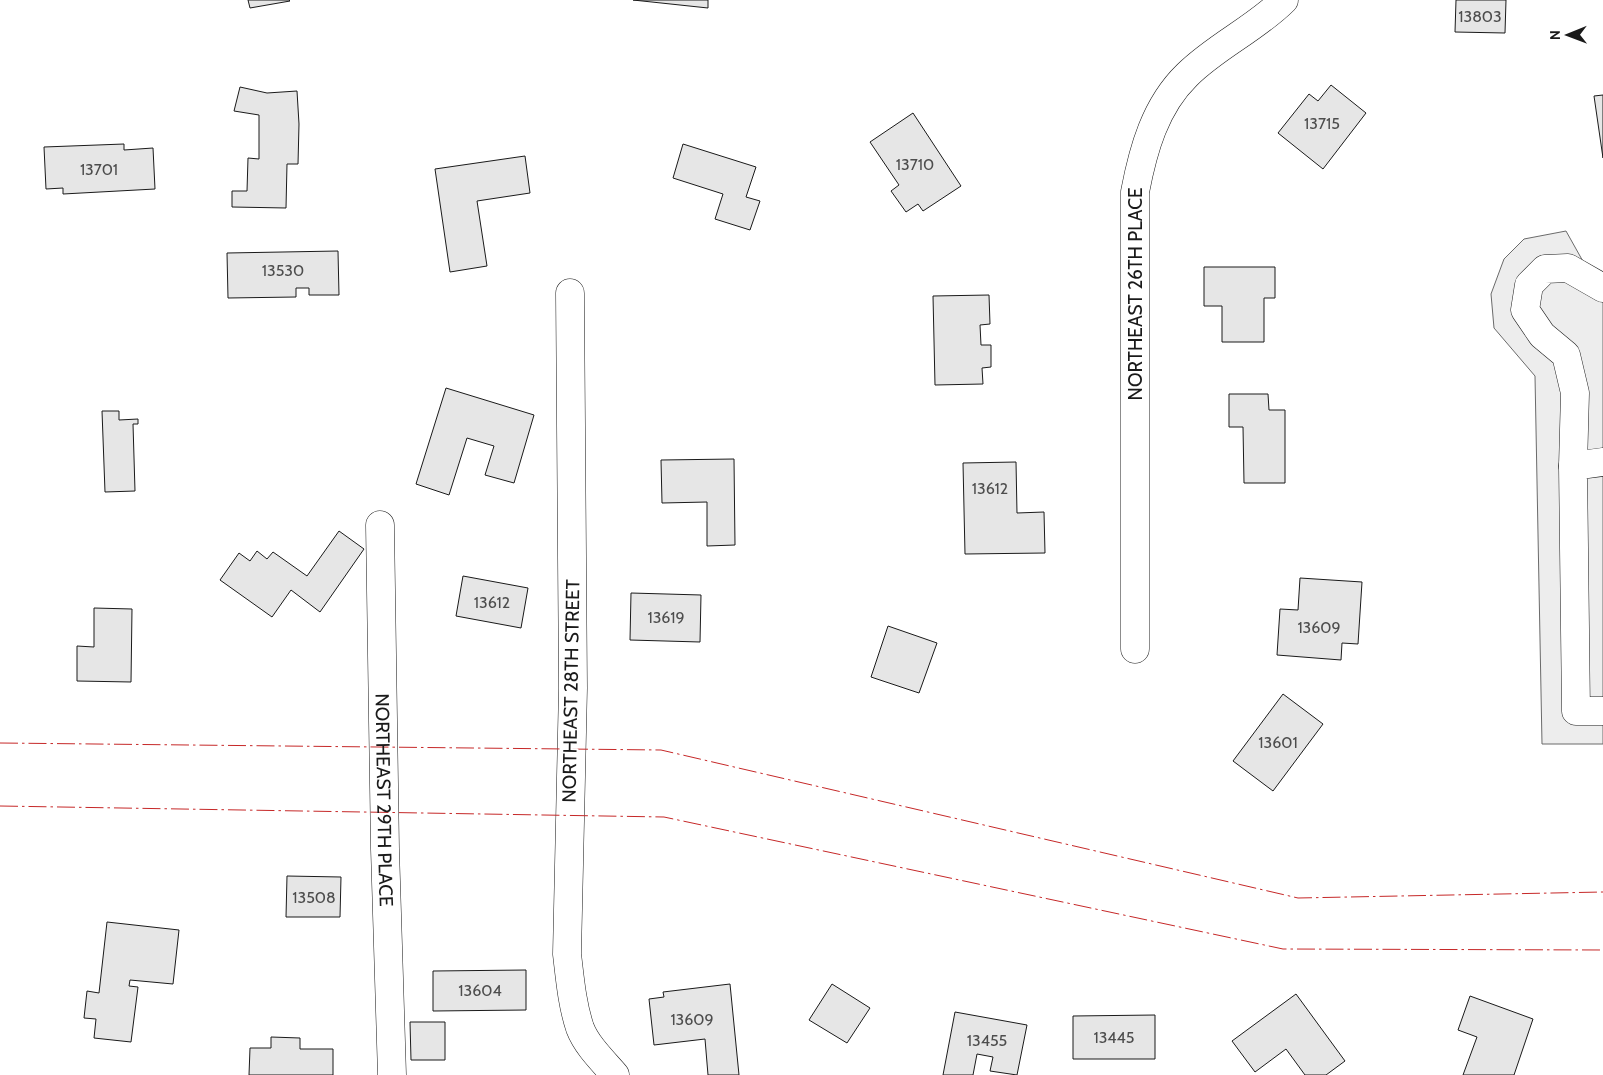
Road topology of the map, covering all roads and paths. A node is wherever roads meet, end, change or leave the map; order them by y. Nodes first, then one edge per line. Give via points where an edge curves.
1 (1284, 0) edge
2 (1603, 288) edge
3 (570, 293) dead end
4 (1603, 462) edge
5 (1573, 466) junction
6 (380, 525) dead end
7 (1135, 649) dead end
8 (1603, 711) edge
9 (392, 1075) edge
10 (615, 1075) edge

1 - 7 street, NORTHEAST 26TH PLACE via 1187,75 1162,109 1144,149 1135,192
2 - 5 street via 1568,268 1545,269 1529,286 1525,310 1542,335 1566,355 1575,393
3 - 10 street, NORTHEAST 28TH STREET via 573,688 567,954 580,1029
4 - 5 street
5 - 8 street via 1576,711
6 - 9 street, NORTHEAST 29TH PLACE

